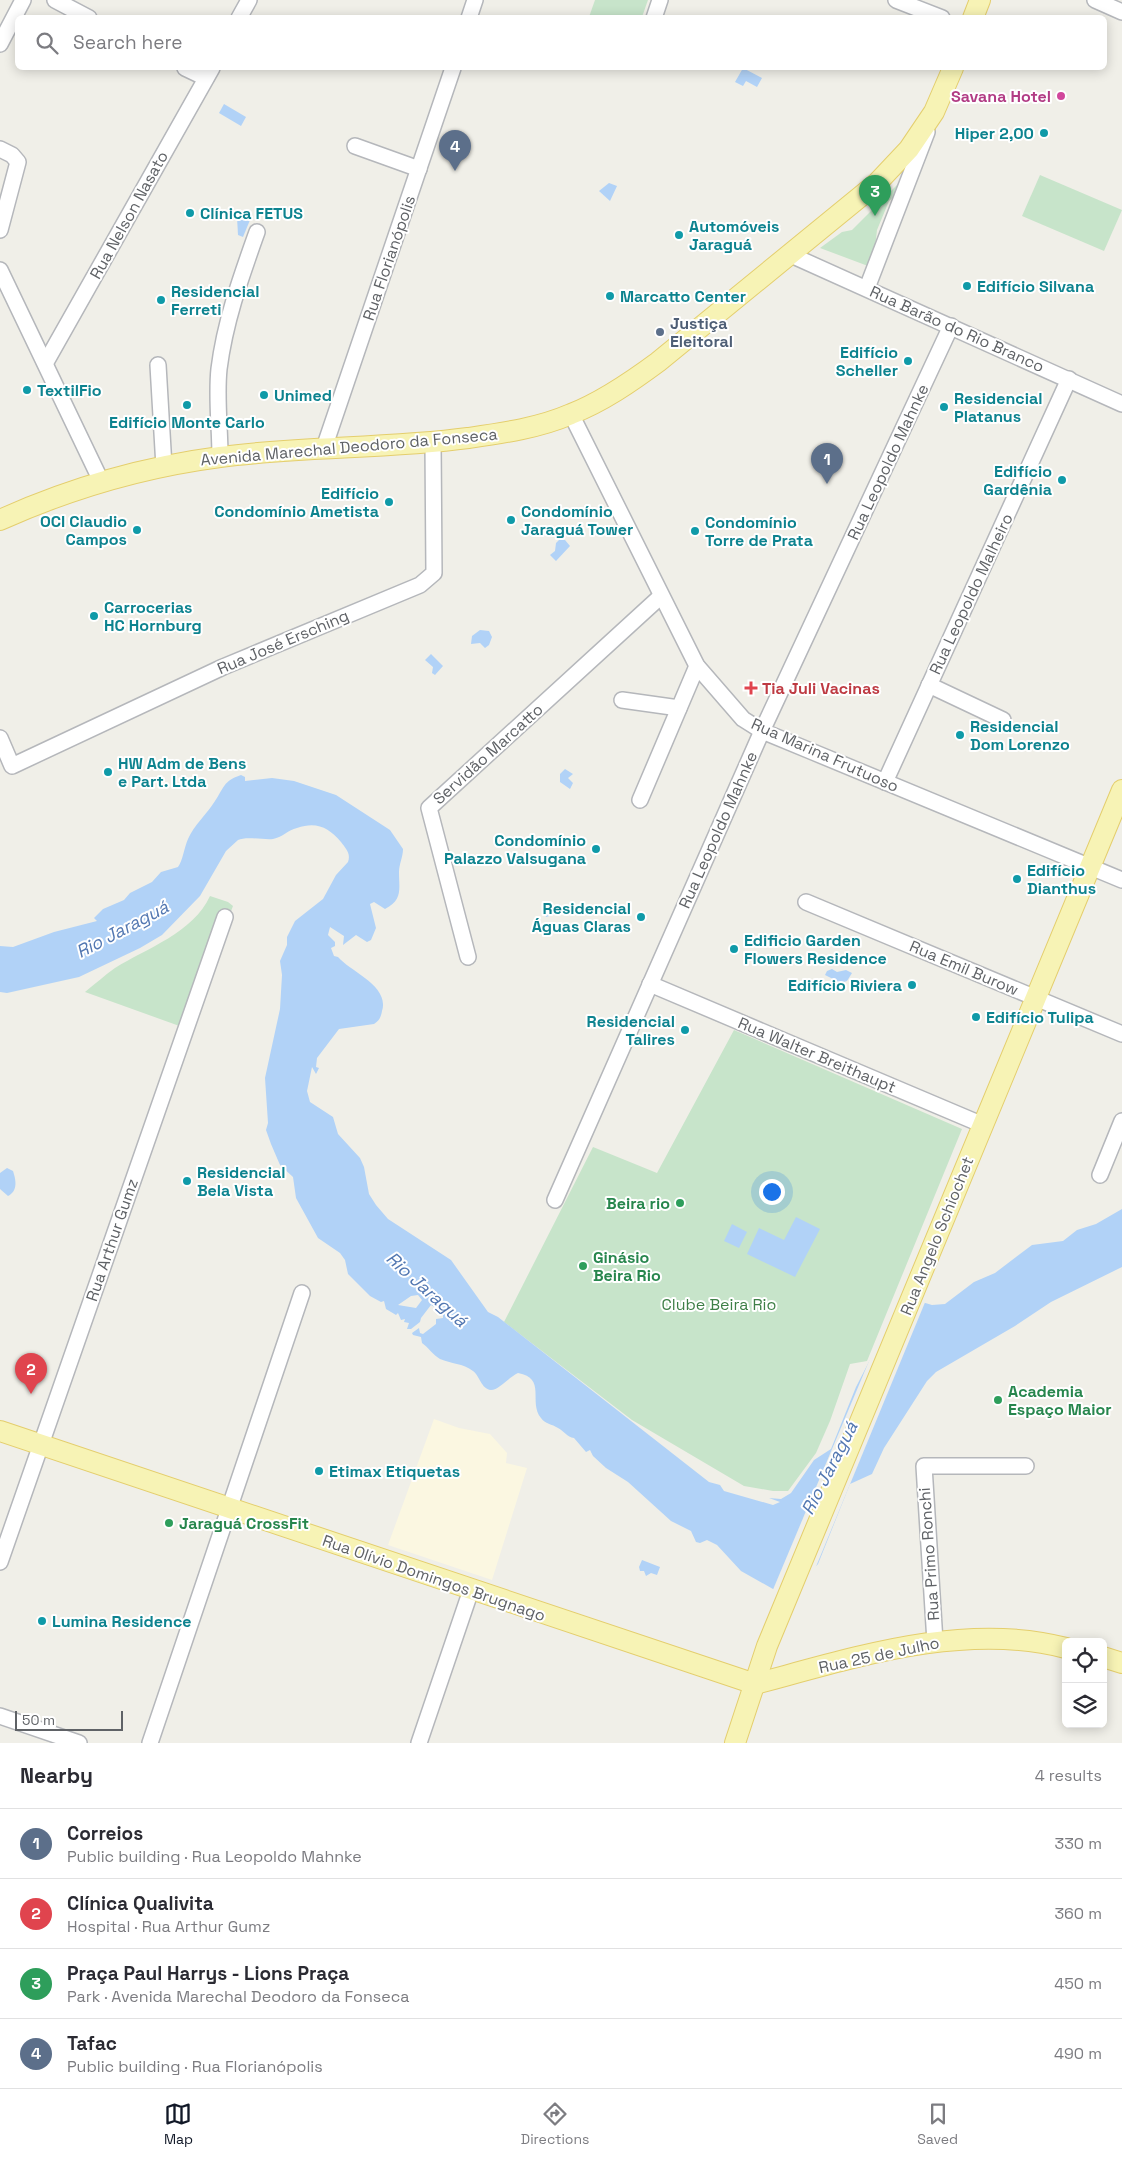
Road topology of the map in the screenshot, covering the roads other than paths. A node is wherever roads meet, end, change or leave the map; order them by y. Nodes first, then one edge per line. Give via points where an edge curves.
1 (23, 0) edge
2 (55, 0) edge
3 (475, 0) edge
4 (660, 0) edge
5 (896, 0) edge
6 (980, 0) edge
7 (1095, 0) edge
8 (245, 1) edge
9 (1122, 12) edge
10 (15, 15) edge
11 (15, 15) edge
12 (83, 15) edge
13 (240, 15) edge
14 (470, 15) edge
15 (655, 15) edge
16 (934, 15) edge
17 (974, 15) edge
18 (0, 44) edge
19 (195, 70) edge
20 (451, 70) edge
21 (952, 70) edge
22 (209, 73) edge
23 (934, 112) junction
24 (355, 146) dead end
25 (0, 149) edge
26 (419, 169) junction
27 (0, 230) edge
28 (257, 232) dead end
29 (792, 255) junction
30 (0, 270) edge
31 (867, 288) junction
32 (951, 326) junction
33 (46, 362) junction
34 (158, 365) dead end
35 (1069, 379) junction
36 (1122, 404) edge
37 (571, 414) junction
38 (433, 442) junction
39 (324, 448) junction
40 (220, 457) junction
41 (164, 467) junction
42 (100, 481) junction
43 (0, 520) edge
44 (660, 597) junction
45 (696, 666) junction
46 (929, 685) junction
47 (622, 700) dead end
48 (679, 708) junction
49 (1003, 720) dead end
50 (762, 731) junction
51 (0, 738) edge
52 (885, 782) junction
53 (1122, 790) edge
54 (640, 800) dead end
55 (1090, 867) junction
56 (1122, 880) edge
57 (806, 902) dead end
58 (225, 917) dead end
59 (468, 957) dead end
60 (650, 984) junction
61 (1036, 998) junction
62 (1122, 1034) edge
63 (1122, 1121) edge
64 (983, 1125) junction
65 (1100, 1174) dead end
66 (555, 1200) dead end
67 (302, 1293) dead end
68 (0, 1431) edge
69 (41, 1445) junction
70 (1026, 1466) dead end
71 (228, 1508) junction
72 (0, 1562) edge
73 (471, 1590) junction
74 (935, 1642) junction
75 (1062, 1647) edge
76 (1107, 1659) edge
77 (1122, 1663) edge
78 (755, 1684) junction
79 (0, 1716) edge
80 (80, 1743) edge
81 (150, 1743) edge
82 (419, 1743) edge
83 (736, 1743) edge

1 - 10 street
2 - 12 street
3 - 14 street
4 - 15 street
5 - 16 street
6 - 17 main road
7 - 9 street
8 - 13 street
11 - 18 street
19 - 22 street
20 - 26 street, Rua Florianópolis
21 - 23 main road, Avenida Marechal Deodoro da Fonseca
22 - 33 street, Rua Nelson Nasato
23 - 29 main road, Avenida Marechal Deodoro da Fonseca via 909,149 877,183
23 - 31 street
24 - 26 street
25 - 27 street via 18,162
26 - 39 street, Rua Florianópolis
28 - 40 street via 232,302 223,343 219,371
29 - 31 street, Rua Barão do Rio Branco
29 - 37 main road, Avenida Marechal Deodoro da Fonseca via 629,383
30 - 33 street
31 - 32 street, Rua Barão do Rio Branco
32 - 35 street, Rua Barão do Rio Branco
32 - 50 street, Rua Leopoldo Mahnke
33 - 42 street
34 - 41 street
35 - 36 street, Rua Barão do Rio Branco
35 - 46 street, Rua Leopoldo Malheiro
37 - 38 main road, Avenida Marechal Deodoro da Fonseca via 500,434
37 - 44 street, Rua Marina Frutuoso
38 - 39 main road, Avenida Marechal Deodoro da Fonseca
38 - 51 street, Rua José Ersching via 434,573 420,585 223,667 12,766
39 - 40 main road, Avenida Marechal Deodoro da Fonseca
40 - 41 main road, Avenida Marechal Deodoro da Fonseca
41 - 42 main road, Avenida Marechal Deodoro da Fonseca
42 - 43 main road, Avenida Marechal Deodoro da Fonseca
44 - 45 street, Rua Marina Frutuoso
44 - 59 street, Servidão Marcatto via 429,808
45 - 48 street
45 - 50 street, Rua Marina Frutuoso via 743,719
46 - 49 street
46 - 52 street, Rua Leopoldo Malheiro
47 - 48 street
48 - 54 street
50 - 52 street, Rua Marina Frutuoso
50 - 60 street, Rua Leopoldo Mahnke
52 - 55 street, Rua Marina Frutuoso
53 - 55 main road, Rua Angelo Schiochet
55 - 56 street, Rua Marina Frutuoso
55 - 61 main road, Rua Angelo Schiochet
57 - 61 street, Rua Emil Burow
58 - 69 street, Rua Arthur Gumz
60 - 64 street, Rua Walter Breithaupt
60 - 66 street, Rua Leopoldo Mahnke
61 - 62 street, Rua Emil Burow
61 - 64 main road, Rua Angelo Schiochet
63 - 65 street
64 - 78 main road, Rua Angelo Schiochet via 770,1640
67 - 71 street
68 - 69 main road, Rua Olívio Domingos Brugnago
69 - 71 main road, Rua Olívio Domingos Brugnago
69 - 72 street, Rua Arthur Gumz
70 - 74 street, Rua Primo Ronchi via 924,1466
71 - 73 main road, Rua Olívio Domingos Brugnago
71 - 81 street
73 - 78 main road, Rua Olívio Domingos Brugnago
73 - 82 street
74 - 75 main road, Rua 25 de Julho via 999,1638
74 - 78 main road, Rua 25 de Julho
76 - 77 main road
78 - 83 main road
79 - 80 street

